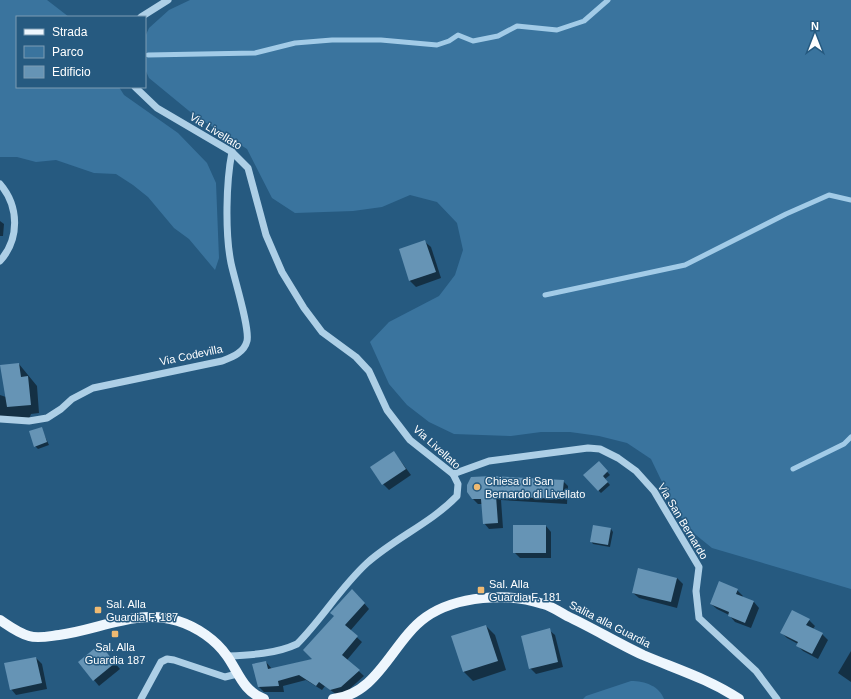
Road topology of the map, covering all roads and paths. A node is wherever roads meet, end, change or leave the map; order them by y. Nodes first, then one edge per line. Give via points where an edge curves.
1 (168, 0) edge
2 (143, 16) edge
3 (136, 88) edge
4 (232, 152) junction
5 (0, 184) edge
6 (0, 260) edge
7 (0, 419) edge
8 (453, 474) junction
9 (0, 620) edge
10 (227, 656) junction
11 (237, 674) junction
12 (142, 699) edge
13 (264, 699) edge
14 (333, 699) edge
15 (739, 699) edge
16 (777, 699) edge

1 - 2 street
3 - 4 street, Via Livellato via 157,108
4 - 7 street, Via Codevilla via 229,167 229,239 231,261 247,334 245,346 237,354 222,361 93,388 72,399 47,418 29,421
4 - 8 street, Via Livellato via 248,168 266,234 282,272 304,308 322,332 356,357 369,371 387,410 410,440
5 - 6 street via 9,197 15,217 10,245
8 - 10 street, Via Livellato via 458,484 457,496 446,508 368,562 340,590 297,644 289,648
8 - 16 street, Via San Bernardo via 489,461 588,448 600,449 618,458 636,471 654,491 699,567 696,591 699,618 756,671
9 - 10 main road via 30,636 46,637 70,634 132,618 165,618 193,628 212,640
10 - 11 main road
11 - 12 street via 225,677 167,659 161,662
11 - 13 main road via 249,692
14 - 15 main road, Salita alla Guardia via 357,692 371,681 425,617 444,607 464,601 492,597 543,604 643,655 718,685

